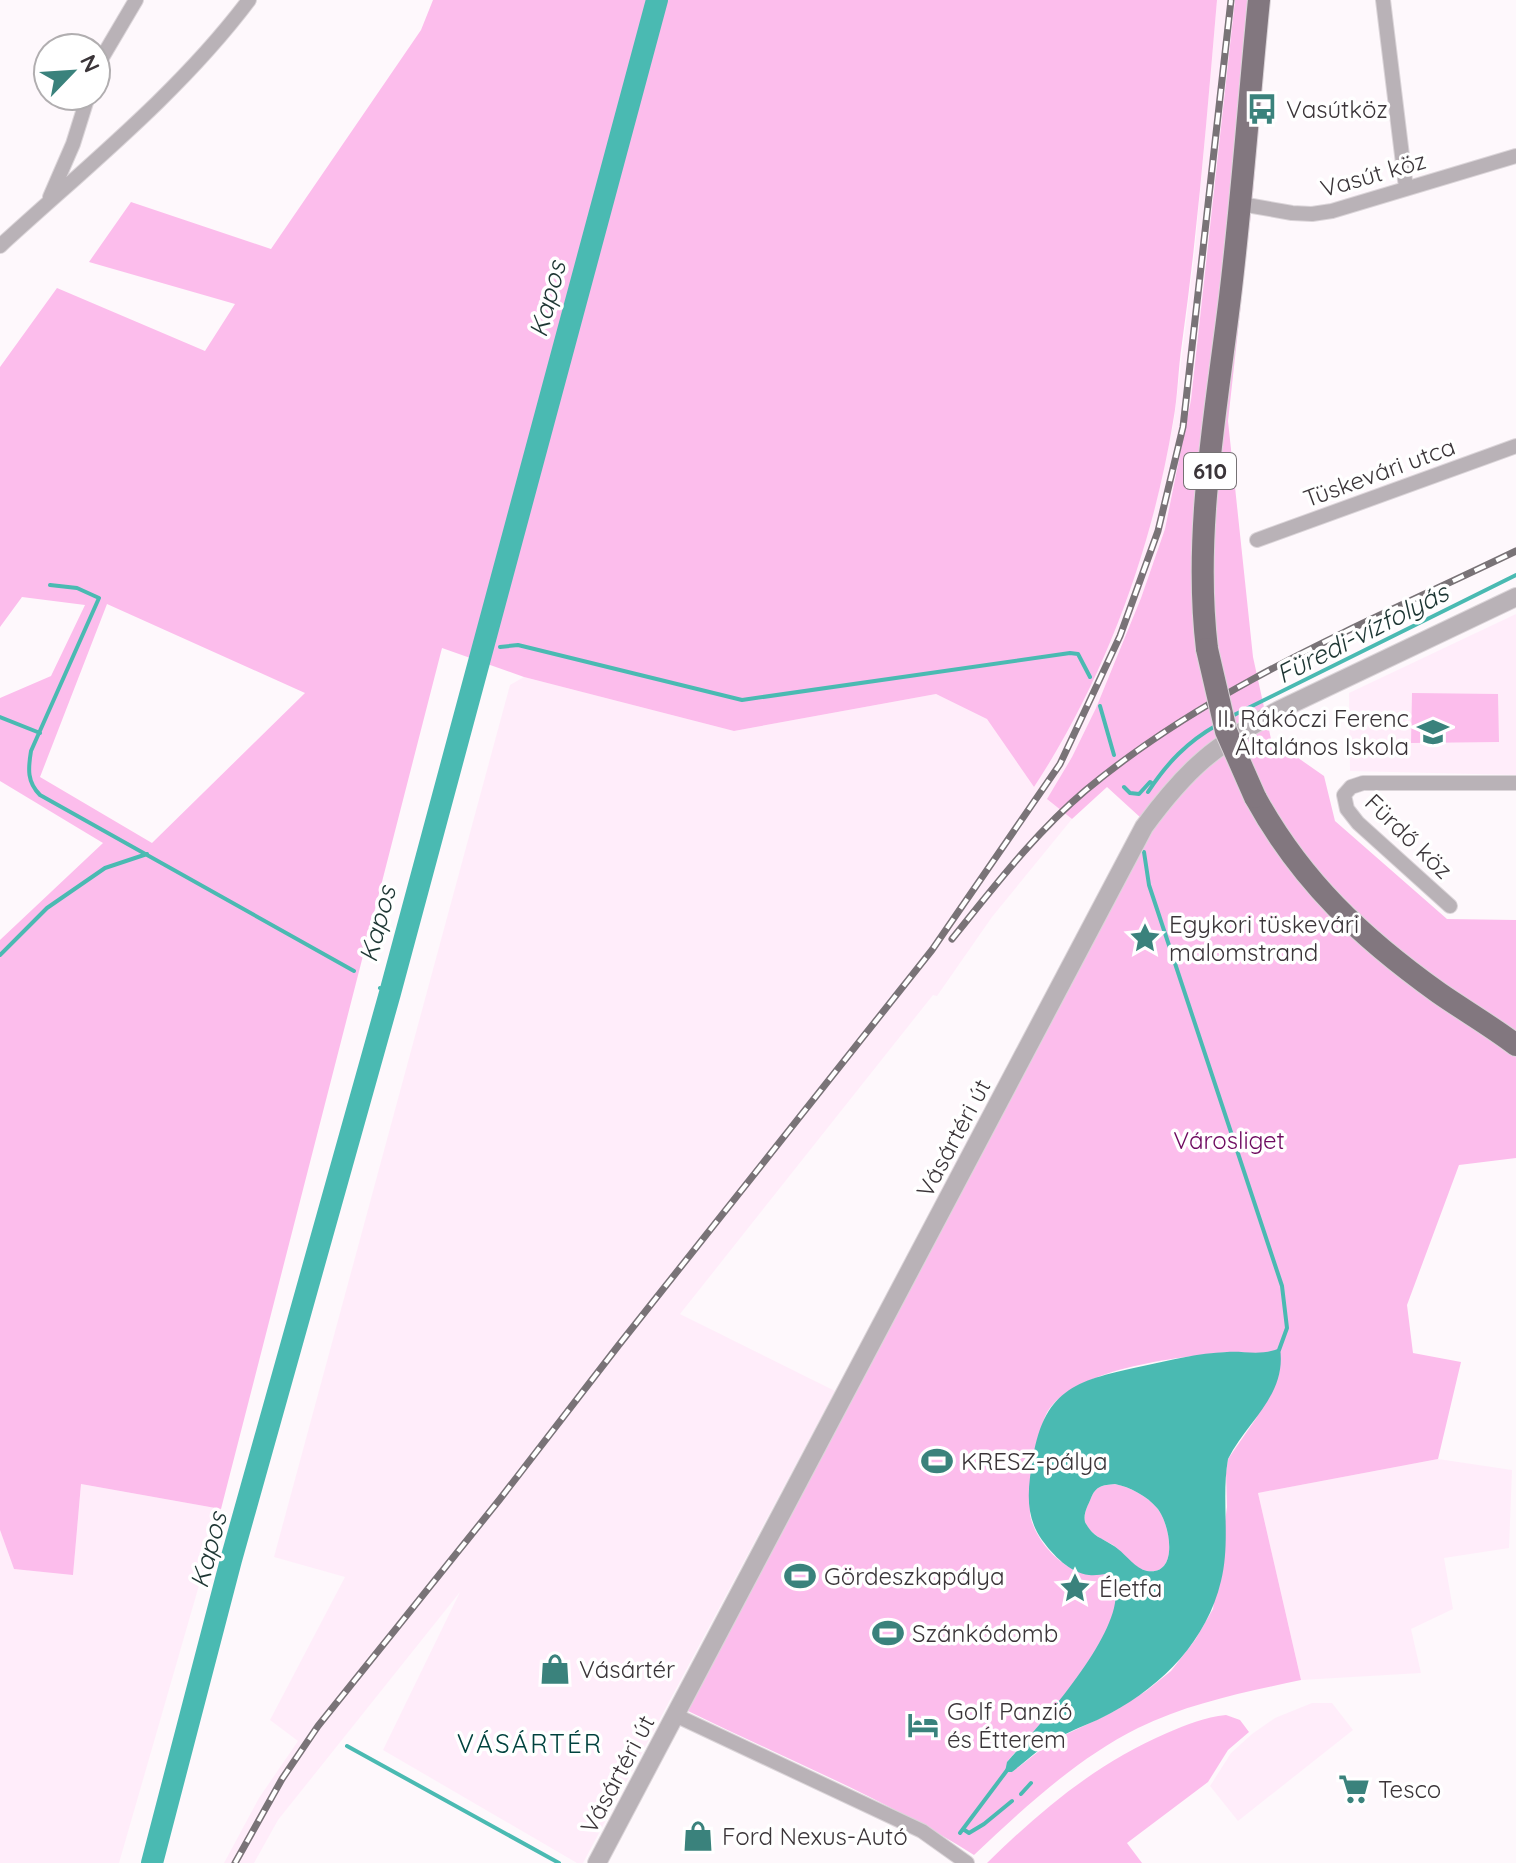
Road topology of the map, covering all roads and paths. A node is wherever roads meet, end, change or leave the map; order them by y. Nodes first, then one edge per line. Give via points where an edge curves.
1 (136, 0) edge
2 (249, 0) edge
3 (1259, 0) edge
4 (1383, 0) edge
5 (112, 41) edge
6 (83, 112) edge
7 (1516, 156) edge
8 (1406, 188) junction
9 (49, 201) junction
10 (1241, 204) junction
11 (0, 246) edge
12 (1516, 446) edge
13 (1257, 540) dead end
14 (1516, 597) edge
15 (1516, 783) edge
16 (1450, 906) dead end
17 (1516, 1045) edge
18 (675, 1715) junction
19 (597, 1863) edge
20 (967, 1863) edge

1 - 5 street
2 - 9 street via 210,49
3 - 10 main road, 610
4 - 8 street
6 - 9 street
7 - 8 street, Vasút köz
8 - 10 street, Vasút köz via 1312,214
9 - 11 street
10 - 17 main road, 610, bridge via 1202,579 1207,649 1226,731 1255,797 1303,872 1398,962
12 - 13 street, Tüskevári utca
14 - 18 street, Vásártéri út via 1279,710 1214,748 1173,787 1144,827
15 - 16 street, Fürdő köz via 1363,783 1344,795 1358,823
18 - 19 street, Vásártéri út
18 - 20 street via 922,1831

